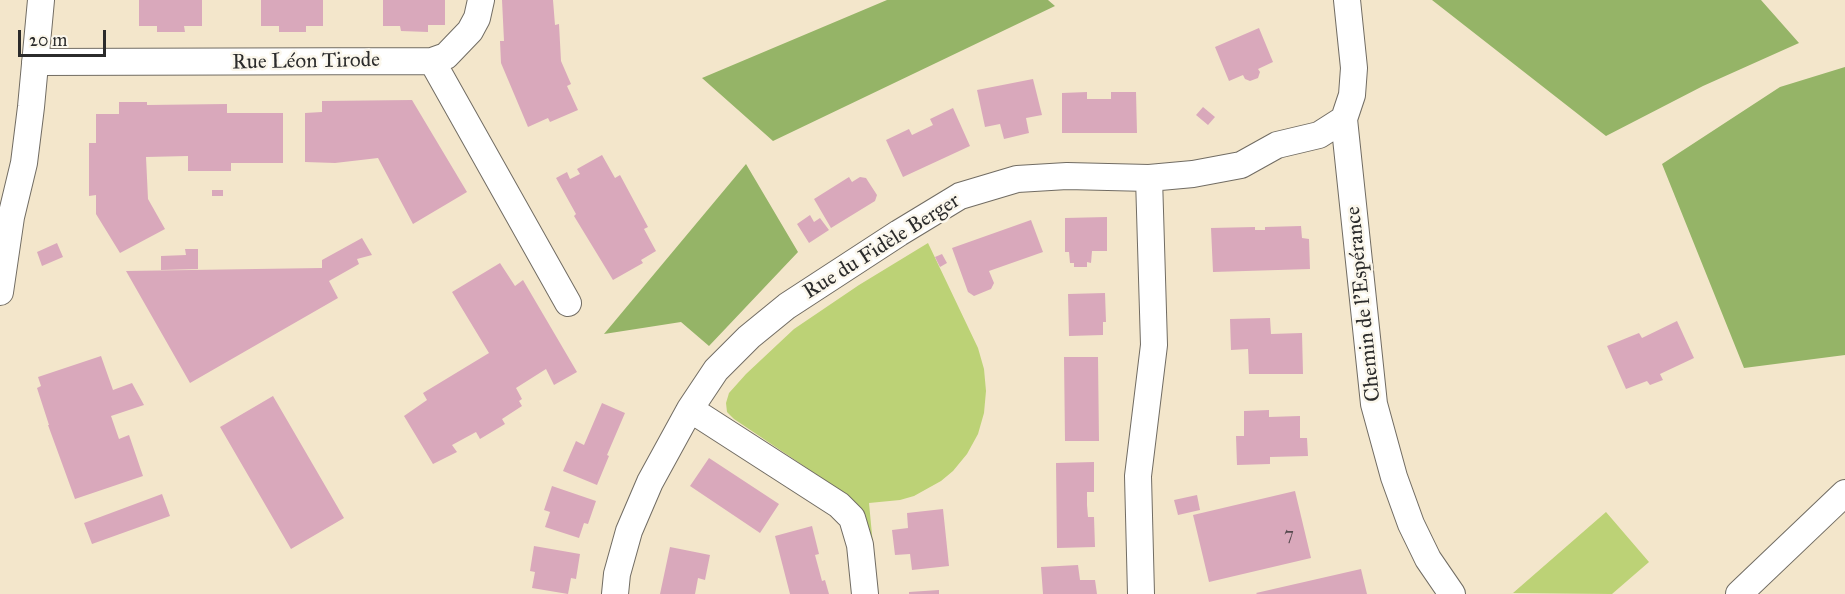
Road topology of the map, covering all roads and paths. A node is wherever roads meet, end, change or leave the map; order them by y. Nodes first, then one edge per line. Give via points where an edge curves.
1 (41, 0) edge
2 (481, 0) edge
3 (1347, 0) edge
4 (432, 61) junction
5 (35, 62) junction
6 (1344, 118) junction
7 (1149, 178) junction
8 (0, 291) edge
9 (568, 303) dead end
10 (690, 409) junction
11 (1845, 493) edge
12 (615, 594) edge
13 (865, 594) edge
14 (1142, 594) edge
15 (1452, 594) edge
16 (1739, 594) edge

1 - 5 street
2 - 4 street via 470,31 446,56
3 - 6 street, Chemin de l'Espérance via 1354,68 1352,96
4 - 5 street, Rue Léon Tirode
4 - 9 street
5 - 8 street via 24,163
6 - 7 street, Rue du Fidèle Berger via 1319,135 1277,145 1241,165
6 - 15 street, Chemin de l'Espérance via 1374,404 1410,524
7 - 10 street, Rue du Fidèle Berger via 1017,179 960,196 760,327 716,370
7 - 14 street via 1154,345 1138,476
10 - 12 street, Rue du Fidèle Berger via 650,482 629,531
10 - 13 street via 839,505 852,518 860,545
11 - 16 street

